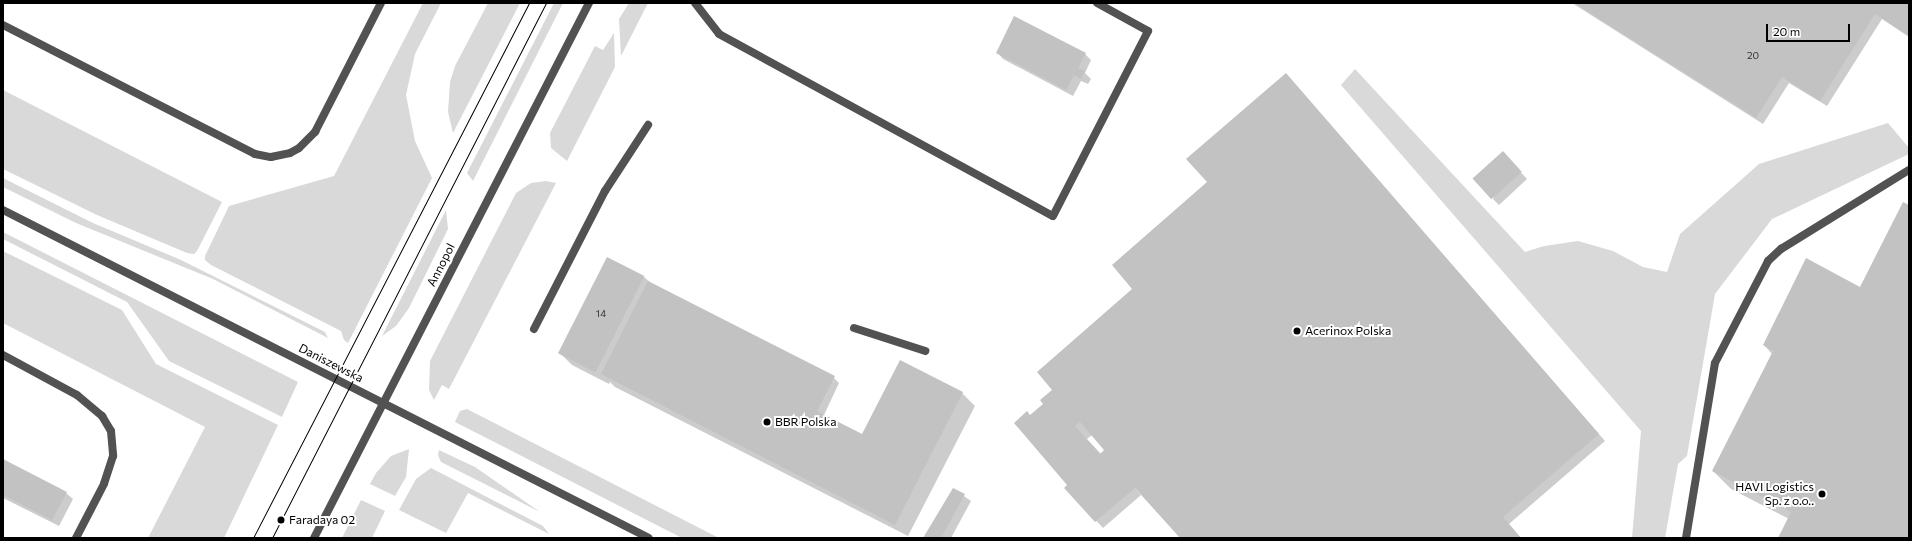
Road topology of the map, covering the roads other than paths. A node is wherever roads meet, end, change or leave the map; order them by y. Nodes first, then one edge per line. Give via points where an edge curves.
1 (381, 3) edge
2 (590, 3) edge
3 (695, 3) edge
4 (1097, 3) edge
5 (3, 25) edge
6 (648, 126) dead end
7 (1909, 170) edge
8 (3, 210) edge
9 (854, 328) dead end
10 (534, 329) dead end
11 (925, 351) dead end
12 (3, 355) edge
13 (383, 403) junction
14 (76, 538) edge
15 (314, 538) edge
16 (649, 538) edge
17 (1686, 538) edge

1 - 5 street via 314,132 299,148 276,157 255,154
2 - 13 street, Annopol
3 - 4 street via 718,34 1053,216 1148,31
6 - 10 street via 604,192
7 - 17 street via 1781,249 1768,261 1715,363
8 - 13 street, Daniszewska
9 - 11 street
12 - 14 street via 77,395 102,416 111,431 113,456
13 - 15 street, Annopol
13 - 16 street, Daniszewska

